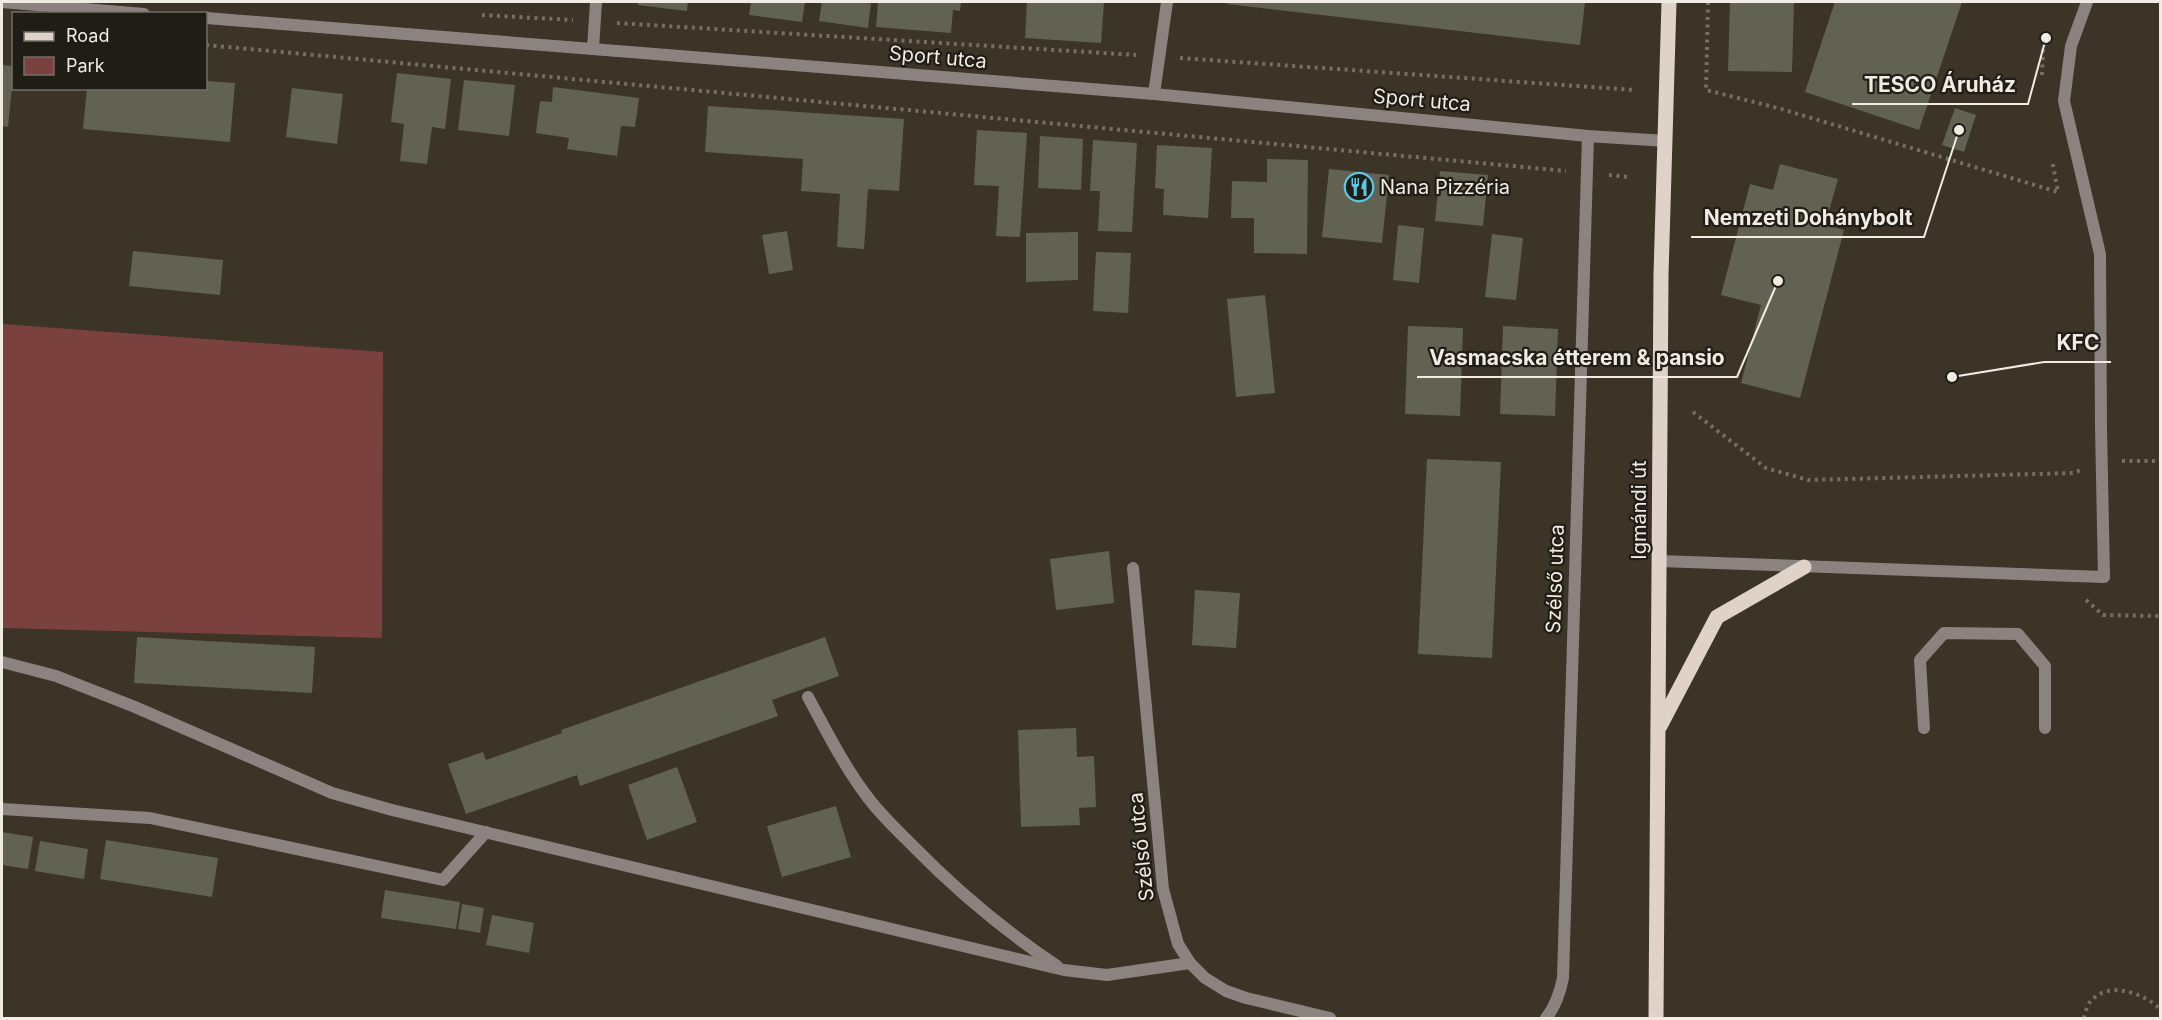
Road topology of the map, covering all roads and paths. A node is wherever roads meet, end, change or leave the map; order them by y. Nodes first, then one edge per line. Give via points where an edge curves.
1 (2, 2) edge
2 (596, 2) edge
3 (1167, 2) edge
4 (1669, 2) edge
5 (1708, 2) edge
6 (2087, 2) edge
7 (120, 12) edge
8 (476, 14) dead end
9 (207, 18) edge
10 (593, 22) junction
11 (2050, 31) dead end
12 (207, 45) edge
13 (593, 49) junction
14 (1158, 56) junction
15 (2042, 81) dead end
16 (1634, 90) dead end
17 (1154, 94) junction
18 (1587, 136) junction
19 (1666, 141) junction
20 (2052, 158) dead end
21 (1586, 173) junction
22 (1629, 177) dead end
23 (1693, 412) dead end
24 (2102, 461) junction
25 (2160, 461) edge
26 (1660, 561) junction
27 (1804, 567) junction
28 (1133, 568) dead end
29 (2085, 599) dead end
30 (2160, 616) edge
31 (2, 662) edge
32 (808, 697) dead end
33 (1924, 728) dead end
34 (2045, 728) dead end
35 (1659, 729) junction
36 (2, 809) edge
37 (486, 832) junction
38 (1190, 963) junction
39 (1064, 970) junction
40 (2160, 1009) edge
41 (1330, 1018) edge
42 (1546, 1018) edge
43 (1656, 1018) edge
44 (2084, 1018) edge

1 - 7 street
2 - 10 street
3 - 14 street
4 - 19 main road, Igmándi út
5 - 20 path via 1706,90 2058,192
6 - 24 street via 2071,46 2064,101 2100,254
8 - 10 path
9 - 13 street, Sport utca
10 - 13 street
10 - 14 path
11 - 15 path via 2043,50
12 - 21 path
13 - 17 street, Sport utca
14 - 16 path
14 - 17 street
17 - 18 street, Sport utca
18 - 19 street, Sport utca
18 - 21 street, Szélső utca
19 - 26 main road, Igmándi út via 1661,275
21 - 22 path
21 - 42 street, Szélső utca via 1563,978 1553,1010
23 - 24 path via 1766,468 1808,480 2073,473
24 - 25 path
24 - 27 street via 2104,577
26 - 27 street
26 - 35 main road, Igmándi út
27 - 35 main road via 1717,617
28 - 38 street, Szélső utca via 1163,889 1178,944
29 - 30 path via 2103,615
31 - 37 street via 56,676 332,793
32 - 39 street via 842,759 895,828 985,913
33 - 34 street via 1920,660 1944,633 2018,634 2045,666
35 - 43 main road, Igmándi út
36 - 37 street via 150,818 444,880
37 - 39 street
38 - 39 street via 1107,975
38 - 41 street, Szélső utca via 1226,991
40 - 44 path via 2133,992 2114,991 2091,1000

